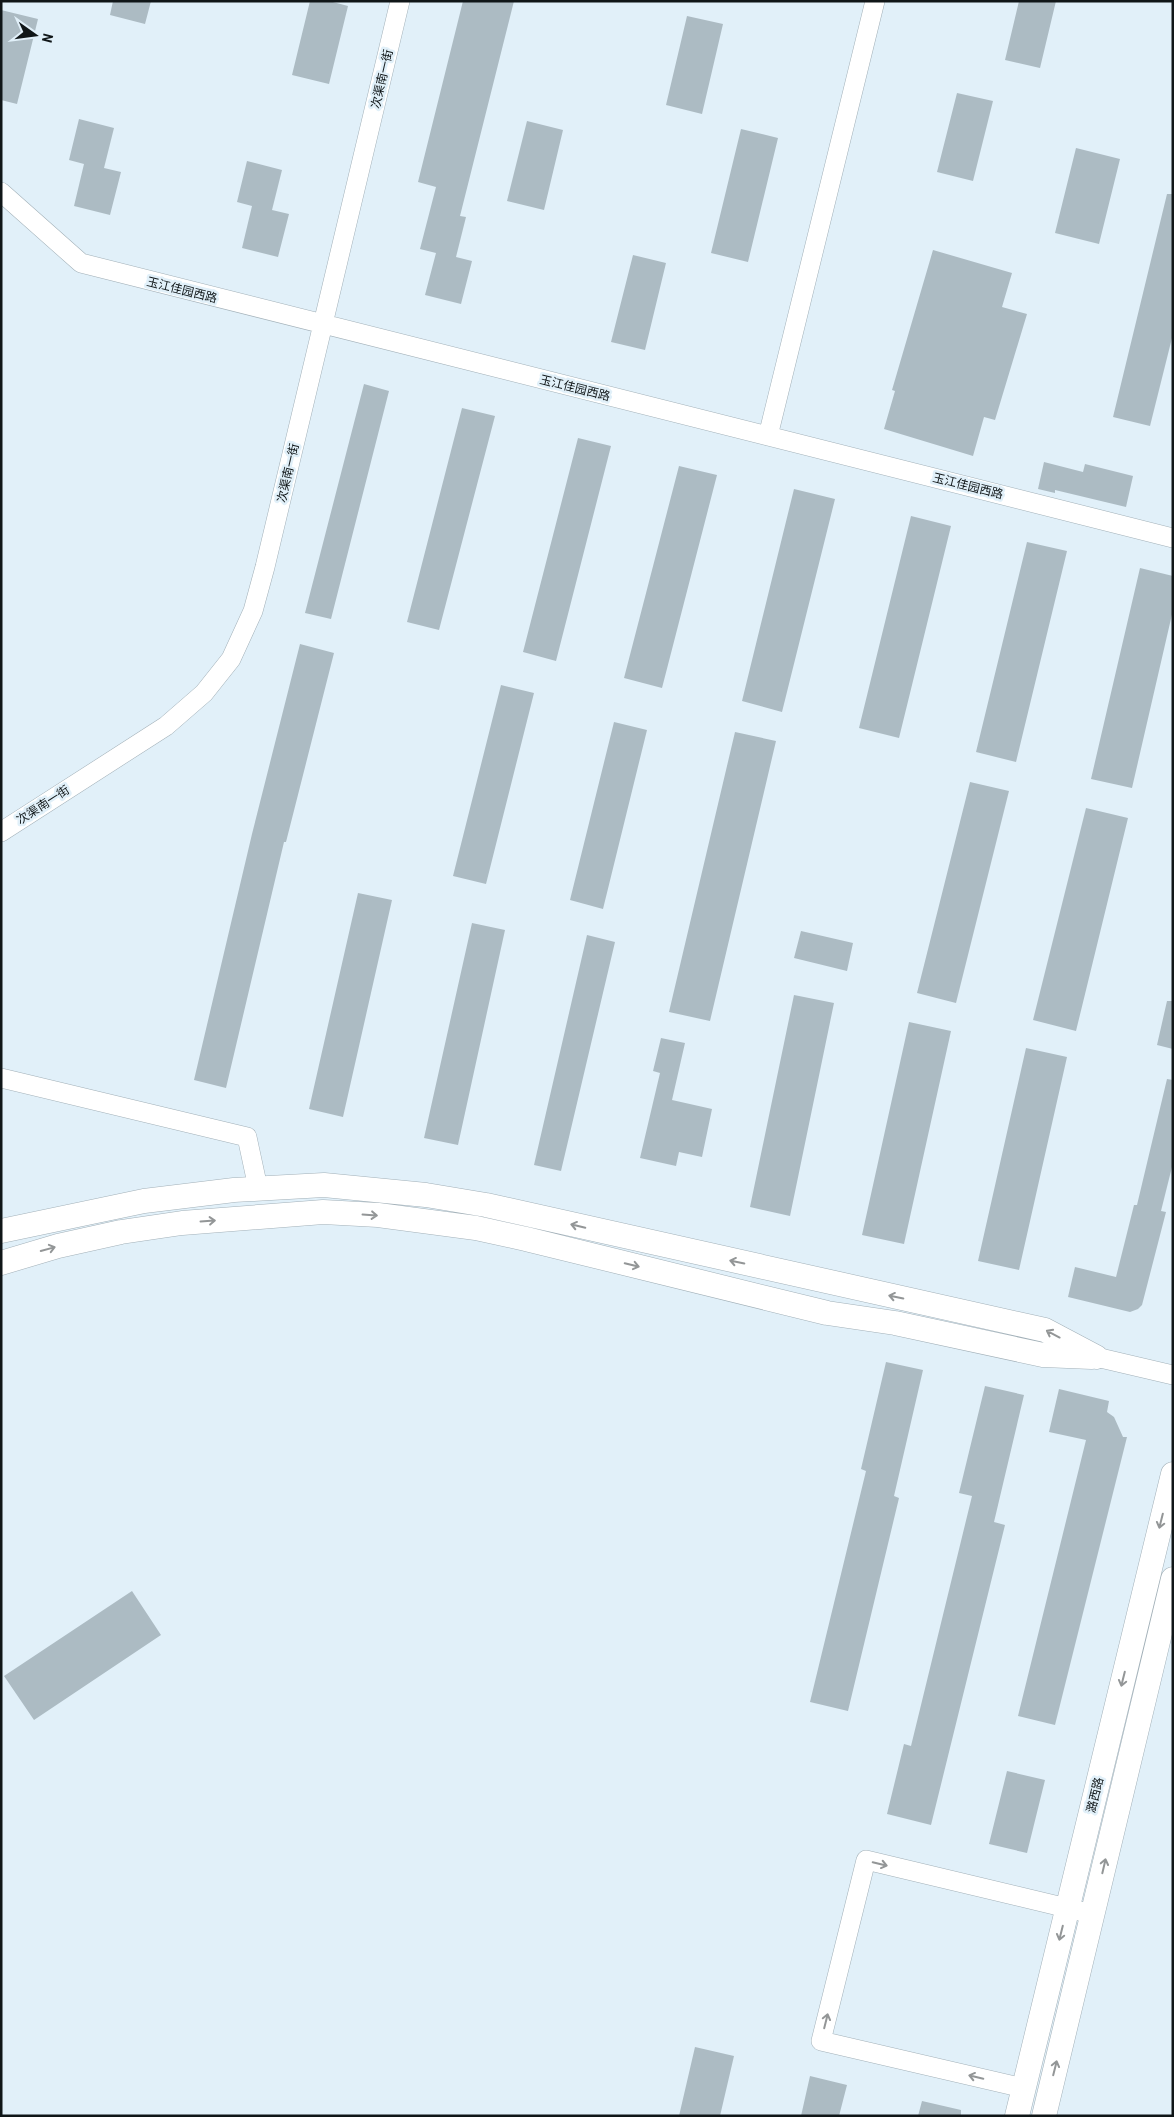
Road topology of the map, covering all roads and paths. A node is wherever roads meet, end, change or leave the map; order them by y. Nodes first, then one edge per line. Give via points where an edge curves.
1 (400, 1) edge
2 (875, 1) edge
3 (1, 192) edge
4 (323, 325) junction
5 (768, 436) junction
6 (1173, 538) edge
7 (1, 832) edge
8 (1, 1078) edge
9 (258, 1188) junction
10 (1, 1231) edge
11 (1, 1263) edge
12 (1096, 1357) junction
13 (1173, 1375) edge
14 (1173, 1474) edge
15 (1173, 1579) edge
16 (1067, 1908) junction
17 (1092, 1914) junction
18 (1023, 2088) junction
19 (1016, 2116) edge
20 (1044, 2116) edge

1 - 4 street, 次渠南一街
2 - 5 street
3 - 4 street, 玉江佳园西路 via 81,263
4 - 5 street, 玉江佳园西路
4 - 7 street, 次渠南一街 via 253,611 231,659 204,693 166,726
5 - 6 street, 玉江佳园西路
8 - 9 street via 247,1137
9 - 10 main road via 144,1201
12 -> 9 main road via 1044,1330 486,1205 426,1195 324,1185
11 -> 12 main road via 121,1232 182,1223 323,1212 378,1215 526,1239 827,1313 895,1323 1043,1355
12 - 13 street
14 -> 16 main road, 潞西路
17 -> 15 main road, 潞西路
16 - 17 street
16 -> 18 main road, 潞西路
18 -> 16 street via 821,2041 866,1860
20 -> 17 main road, 潞西路
18 - 19 main road, 潞西路

